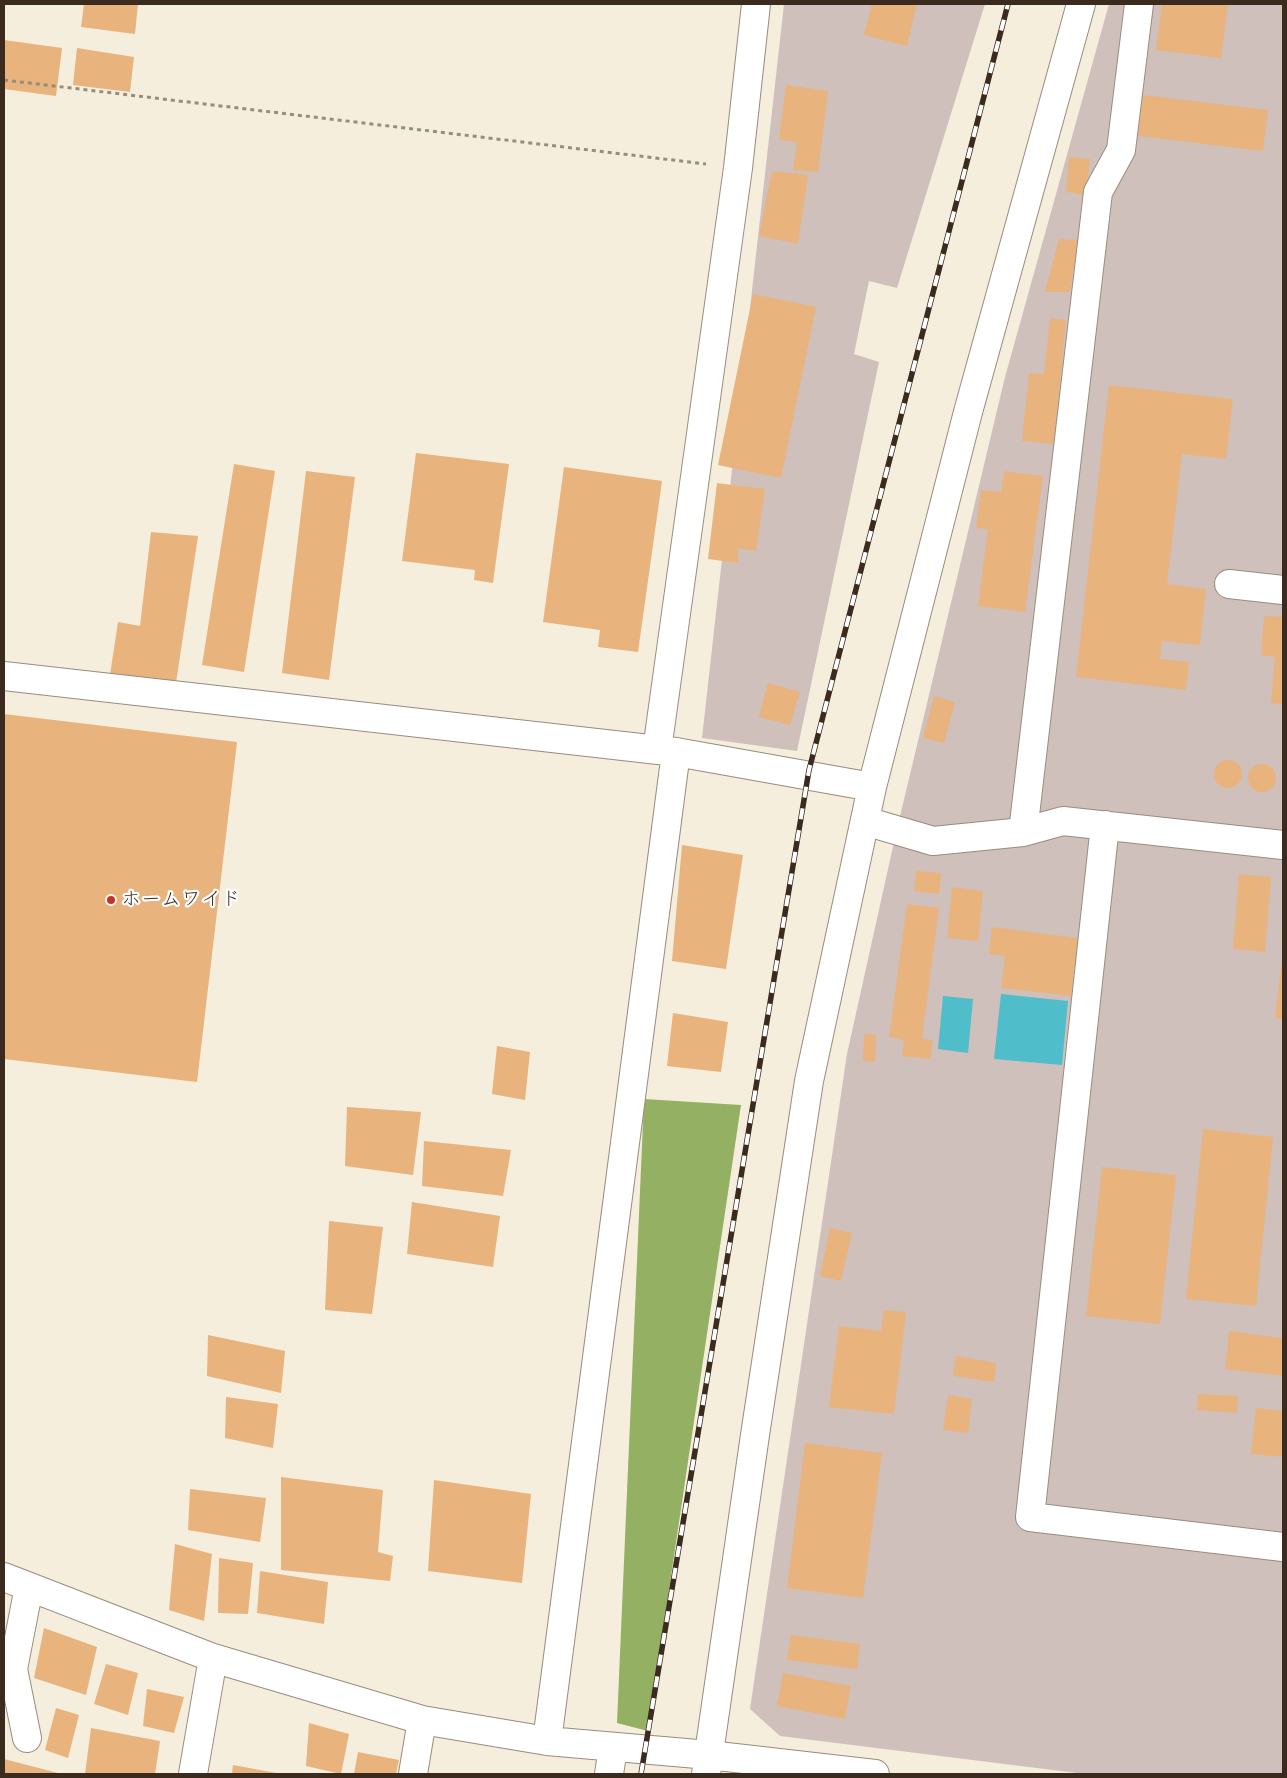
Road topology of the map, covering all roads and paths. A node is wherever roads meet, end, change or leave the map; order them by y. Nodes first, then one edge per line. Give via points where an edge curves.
1 (756, 4) edge
2 (1081, 4) edge
3 (1139, 4) edge
4 (4, 80) edge
5 (738, 168) junction
6 (1229, 584) dead end
7 (1283, 590) edge
8 (4, 676) edge
9 (666, 751) junction
10 (872, 787) junction
11 (865, 821) junction
12 (1105, 825) junction
13 (1022, 832) junction
14 (1283, 845) edge
15 (1283, 1547) edge
16 (4, 1577) edge
17 (29, 1587) junction
18 (214, 1658) junction
19 (422, 1720) junction
20 (27, 1738) dead end
21 (547, 1741) junction
22 (611, 1761) edge
23 (708, 1765) edge
24 (193, 1774) edge
25 (413, 1774) edge
26 (875, 1774) edge

1 - 5 street
2 - 10 street via 968,412
3 - 13 street via 1121,150 1098,192
4 - 5 path
5 - 9 street
6 - 7 street
8 - 9 street
9 - 10 street
9 - 21 street
10 - 11 street
11 - 13 street via 933,841
11 - 23 street via 809,1082
12 - 13 street via 1062,822
12 - 14 street
12 - 15 street via 1030,1516
16 - 17 street
17 - 18 street
17 - 20 street via 12,1668
18 - 19 street
18 - 24 street
19 - 21 street
19 - 25 street
21 - 22 street
22 - 23 street
23 - 26 street

